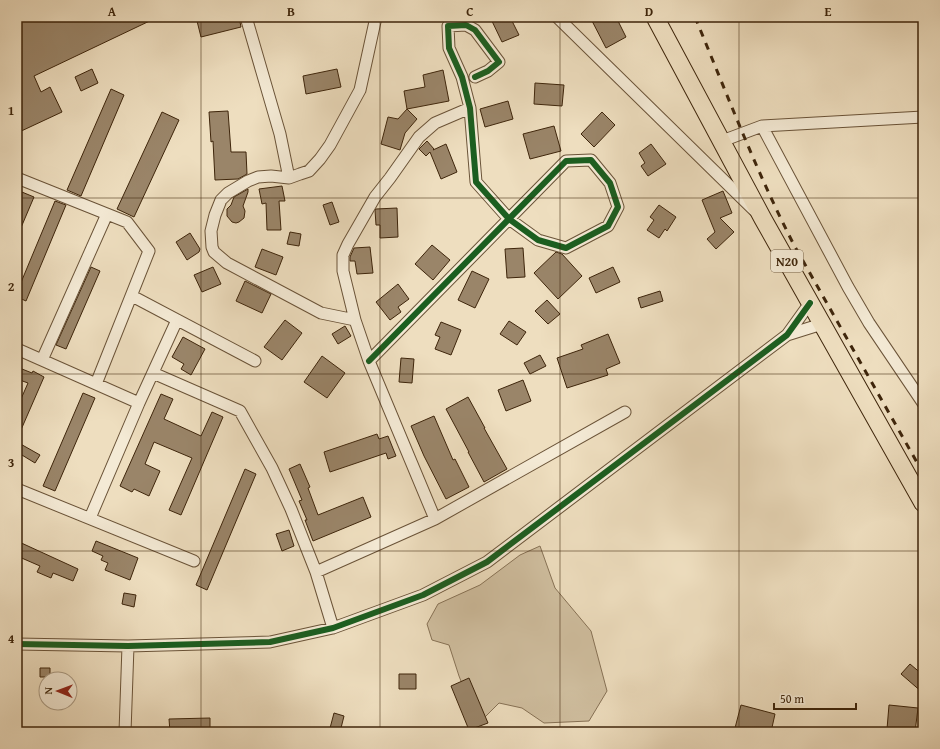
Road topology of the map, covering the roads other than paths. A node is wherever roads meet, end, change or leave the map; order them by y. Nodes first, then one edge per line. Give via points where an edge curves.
1 (246, 17) edge
2 (376, 17) edge
3 (557, 17) edge
4 (655, 17) edge
5 (475, 77) dead end
6 (470, 108) junction
7 (923, 117) edge
8 (762, 126) junction
9 (722, 142) junction
10 (17, 178) edge
11 (289, 178) junction
12 (107, 214) junction
13 (509, 219) junction
14 (763, 220) junction
15 (132, 296) junction
16 (810, 303) junction
17 (177, 320) junction
18 (355, 320) junction
19 (822, 324) junction
20 (786, 335) junction
21 (17, 349) edge
22 (42, 360) junction
23 (255, 361) dead end
24 (368, 361) junction
25 (153, 373) junction
26 (96, 384) junction
27 (139, 403) junction
28 (923, 403) edge
29 (625, 412) dead end
30 (17, 489) edge
31 (923, 503) edge
32 (90, 518) junction
33 (435, 519) junction
34 (194, 561) dead end
35 (316, 572) junction
36 (333, 628) junction
37 (17, 644) edge
38 (128, 646) junction
39 (125, 732) edge

1 - 11 street via 280,134
2 - 11 street via 360,90 320,159 309,171
3 - 14 street
4 - 9 main road, N20
5 - 6 street via 499,62 475,30 466,25 448,26 449,48 462,77
6 - 13 street via 476,182
6 - 18 street via 435,123 419,137 375,197 348,244 343,255 344,271
7 - 8 street
8 - 9 street
8 - 28 street via 848,287
9 - 14 main road, N20
10 - 12 street
11 - 18 street via 258,177 228,193 221,200 211,231 214,252 227,263 321,313
12 - 15 street via 127,222 150,251
12 - 22 street
13 - 13 street via 538,240 566,248 608,226 618,207 610,183 591,160 566,160
13 - 24 street
14 - 16 main road, N20
15 - 17 street
15 - 26 street
16 - 19 main road, N20
16 - 20 street
17 - 23 street
17 - 25 street
18 - 24 street
19 - 20 street
19 - 31 main road, N20
20 - 36 street via 486,562 423,595
21 - 22 street
22 - 26 street
24 - 33 street
25 - 27 street
25 - 35 street via 240,411 272,468
26 - 27 street
27 - 32 street
29 - 33 street
30 - 32 street
32 - 34 street
33 - 35 street
35 - 36 street
36 - 38 street via 270,642
37 - 38 street
38 - 39 street

